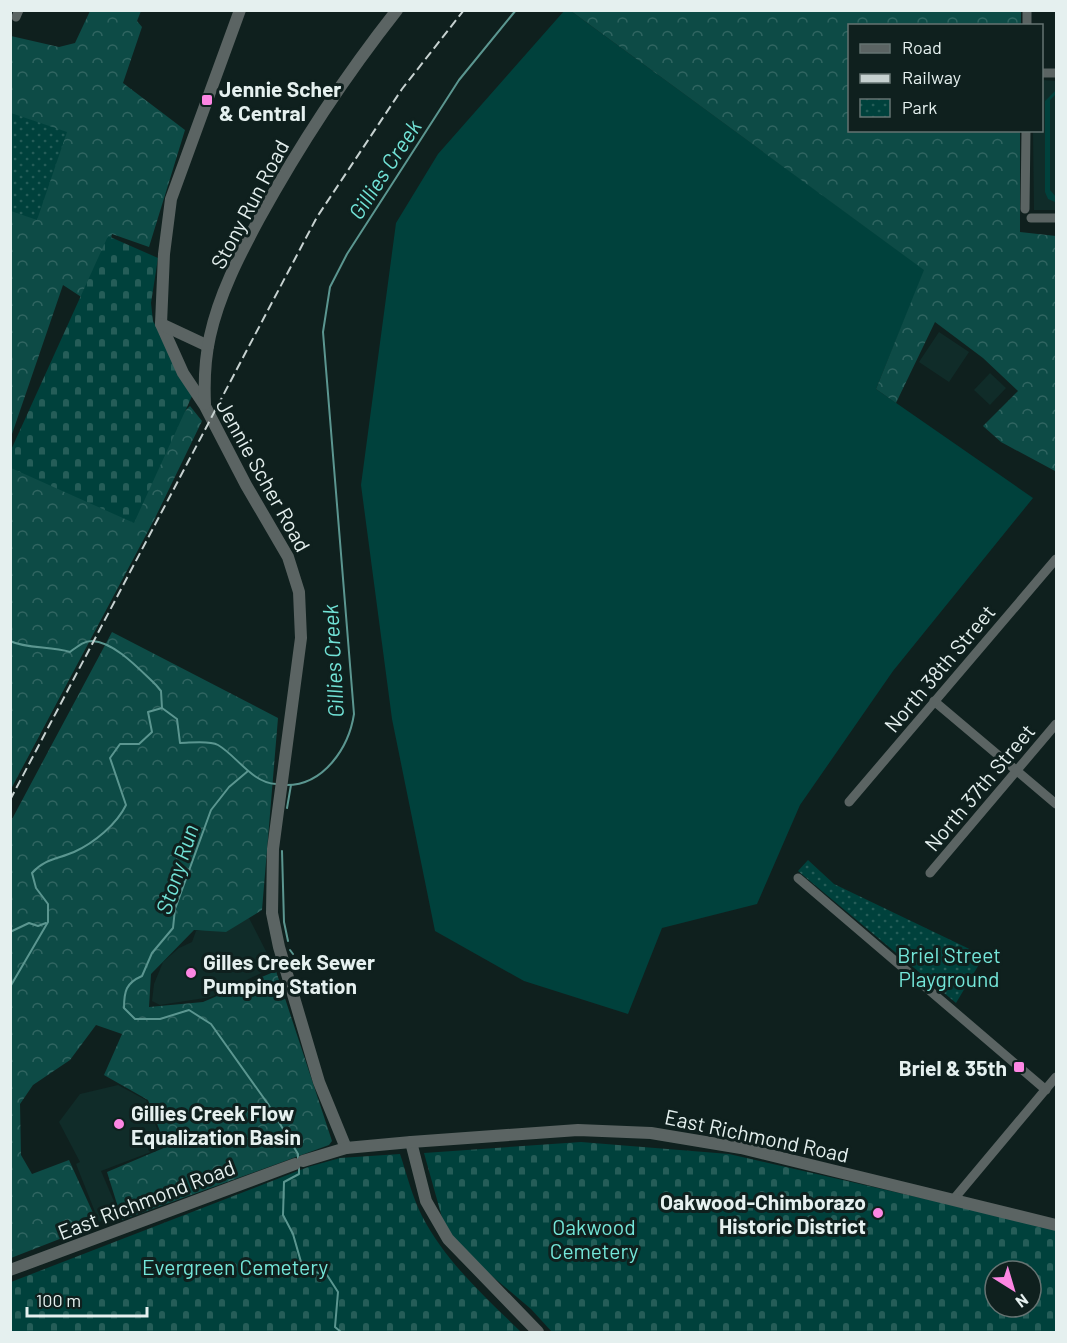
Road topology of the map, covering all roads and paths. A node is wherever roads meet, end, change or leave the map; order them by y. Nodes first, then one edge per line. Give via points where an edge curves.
1 (240, 10) edge
2 (397, 10) edge
3 (1026, 132) edge
4 (1025, 208) dead end
5 (1031, 218) dead end
6 (1056, 218) edge
7 (161, 324) junction
8 (208, 346) junction
9 (205, 406) junction
10 (1056, 559) edge
11 (933, 701) junction
12 (1056, 724) edge
13 (1016, 772) junction
14 (849, 802) dead end
15 (1056, 804) edge
16 (930, 873) dead end
17 (798, 878) dead end
18 (1056, 1077) edge
19 (1046, 1090) junction
20 (411, 1142) junction
21 (346, 1148) junction
22 (953, 1200) junction
23 (1056, 1225) edge
24 (10, 1270) edge
25 (538, 1332) edge

1 - 7 street, Jennie Scher Road via 171,199
2 - 8 street, Stony Run Road via 337,92 270,199 234,269
3 - 4 street
5 - 6 street
7 - 8 street
7 - 9 street, Jennie Scher Road via 183,373
8 - 9 street, Stony Run Road
9 - 21 street, Jennie Scher Road via 282,545 299,592 301,638 271,872 275,930 319,1082
10 - 11 street, North 38th Street
11 - 13 street
11 - 14 street, North 38th Street
12 - 13 street, North 37th Street
13 - 15 street
13 - 16 street, North 37th Street
17 - 19 street
18 - 19 street
19 - 22 street
20 - 21 street, East Richmond Road
20 - 22 street, East Richmond Road via 578,1130 651,1133 741,1148
20 - 25 street via 426,1200 448,1239
21 - 24 street, East Richmond Road
22 - 23 street, East Richmond Road

